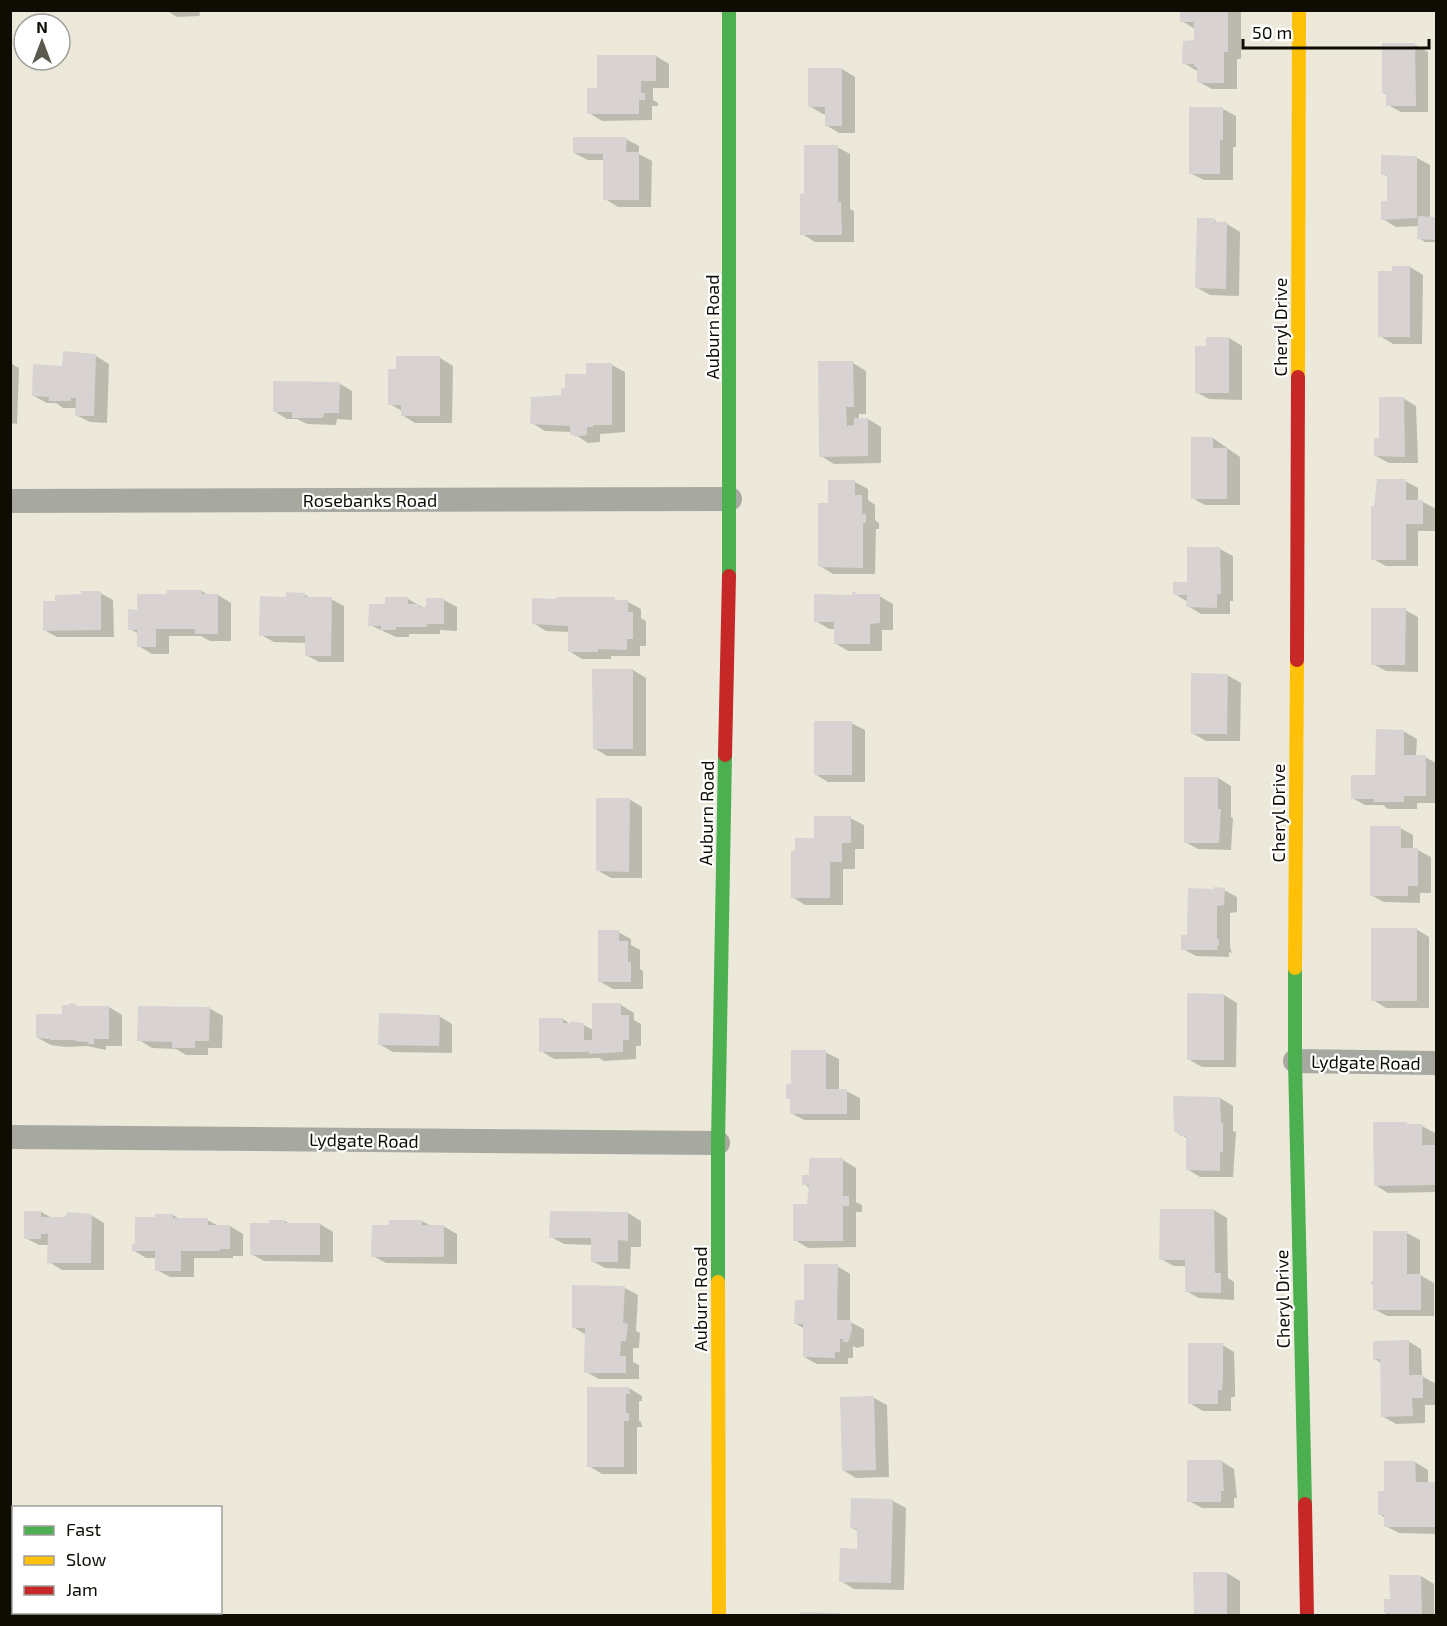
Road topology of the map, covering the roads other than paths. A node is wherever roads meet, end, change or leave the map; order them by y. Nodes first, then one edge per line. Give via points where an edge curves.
1 (729, 10) edge
2 (1299, 10) edge
3 (730, 499) junction
4 (10, 501) edge
5 (1295, 1061) junction
6 (1437, 1063) edge
7 (10, 1137) edge
8 (718, 1143) junction
9 (719, 1616) edge
10 (1307, 1616) edge

1 - 3 street, Auburn Road
2 - 5 street, Cheryl Drive
3 - 4 street, Rosebanks Road
3 - 8 street, Auburn Road
5 - 6 street, Lydgate Road
5 - 10 street, Cheryl Drive
7 - 8 street, Lydgate Road
8 - 9 street, Auburn Road

